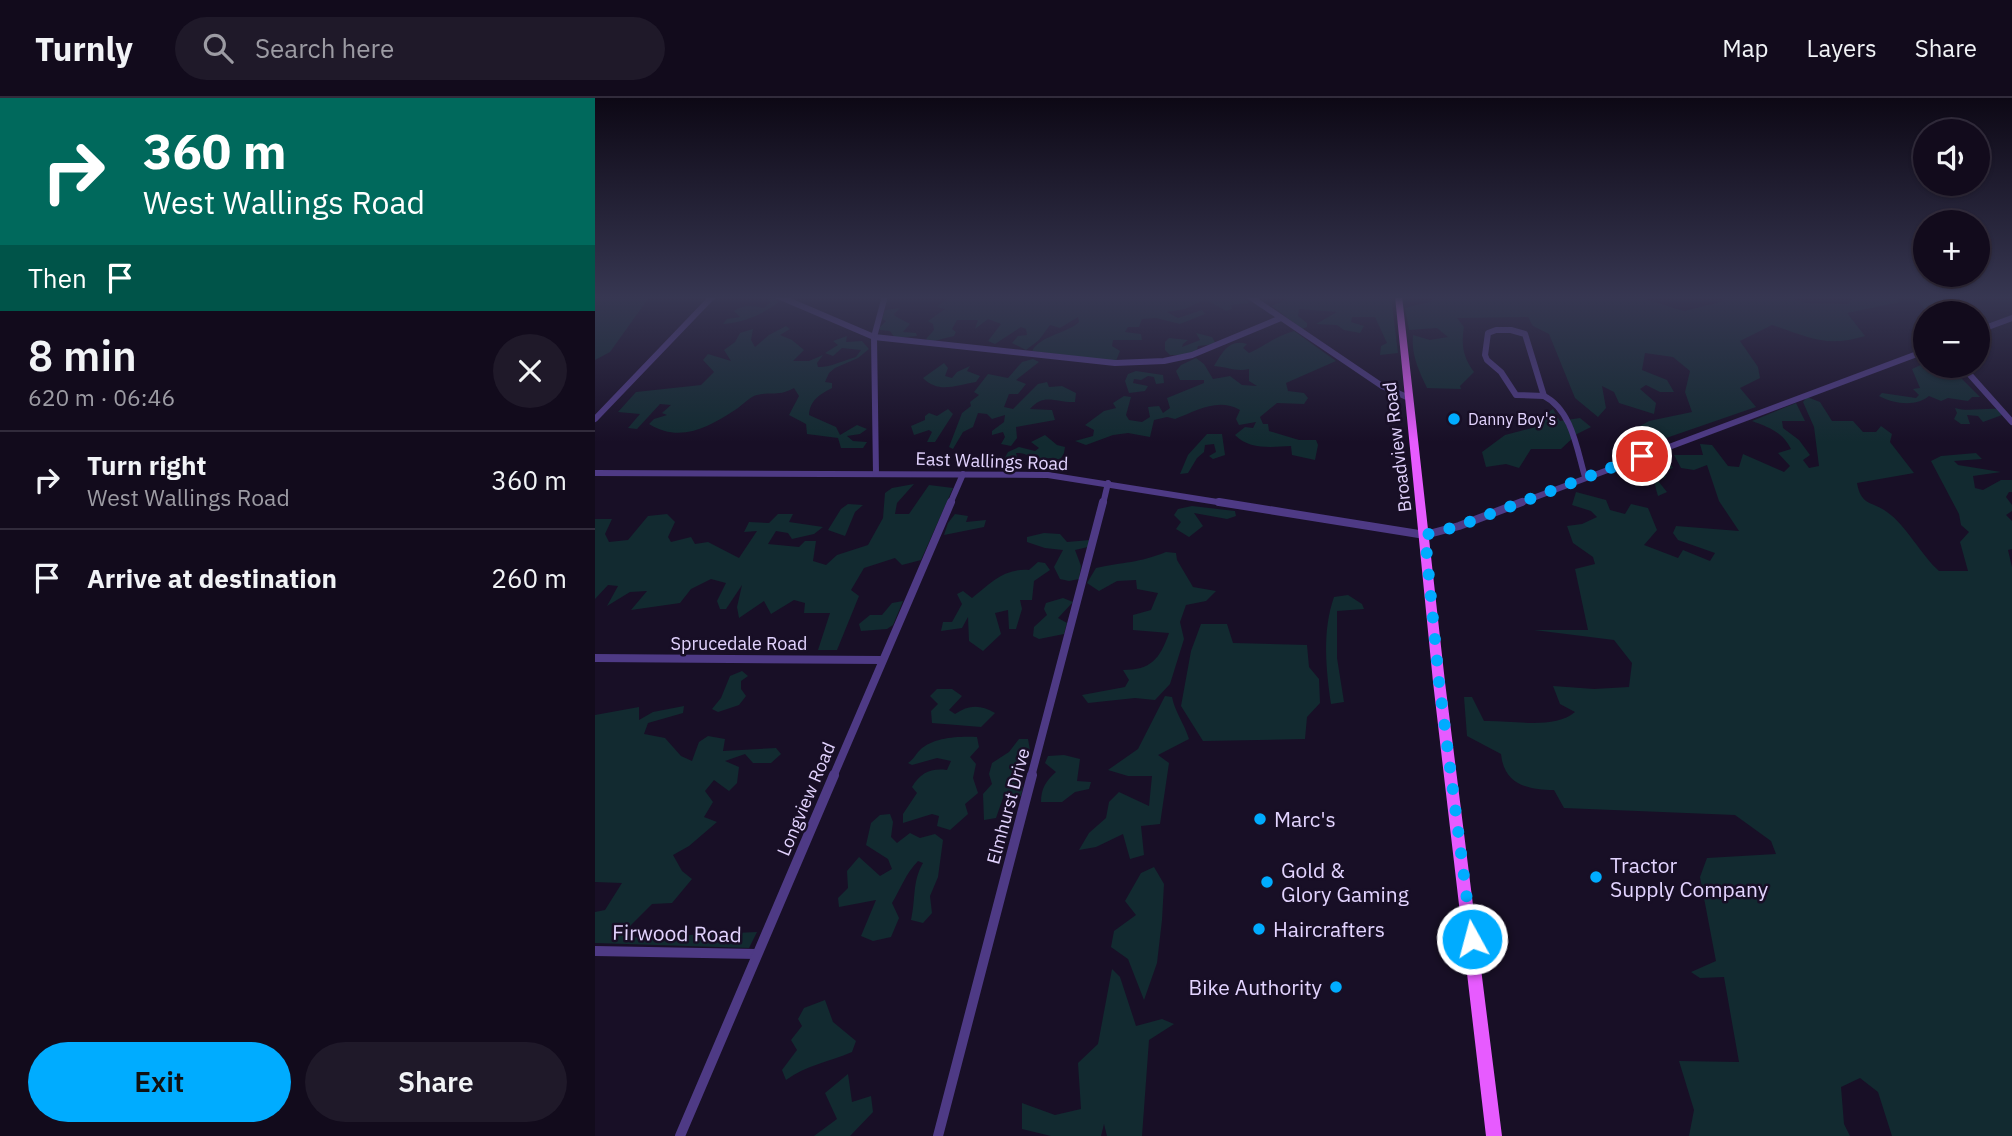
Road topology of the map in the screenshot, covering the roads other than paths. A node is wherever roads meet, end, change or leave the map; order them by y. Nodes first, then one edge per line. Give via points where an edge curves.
1 (667, 344) edge
2 (874, 344) edge
3 (947, 344) edge
4 (1217, 344) edge
5 (1320, 344) edge
6 (1403, 344) edge
7 (1486, 344) edge
8 (1528, 344) edge
9 (1913, 355) edge
10 (1973, 378) edge
11 (1544, 396) junction
12 (1409, 398) junction
13 (595, 419) edge
14 (2012, 422) edge
15 (595, 473) edge
16 (876, 474) junction
17 (963, 474) junction
18 (1585, 477) junction
19 (1108, 483) junction
20 (1425, 535) junction
21 (595, 658) edge
22 (882, 660) junction
23 (595, 951) edge
24 (757, 954) junction
25 (680, 1136) edge
26 (939, 1136) edge
27 (1494, 1136) edge

1 - 13 street
2 - 16 street
3 - 4 street via 1139,364 1192,355
5 - 12 street via 1382,386
6 - 12 main road, Broadview Road
7 - 11 street via 1485,355 1516,395
8 - 11 street
9 - 18 street
10 - 14 street
11 - 18 street via 1563,412
12 - 20 main road, Broadview Road
15 - 16 street, East Wallings Road
16 - 17 street, East Wallings Road
17 - 19 street, East Wallings Road via 1048,475
17 - 22 street, Longview Road
18 - 20 street
19 - 20 street, East Wallings Road
19 - 26 street, Elmhurst Drive
20 - 27 main road, Broadview Road
21 - 22 street, Sprucedale Road
22 - 24 street, Longview Road
23 - 24 street, Firwood Road
24 - 25 street, Longview Road

